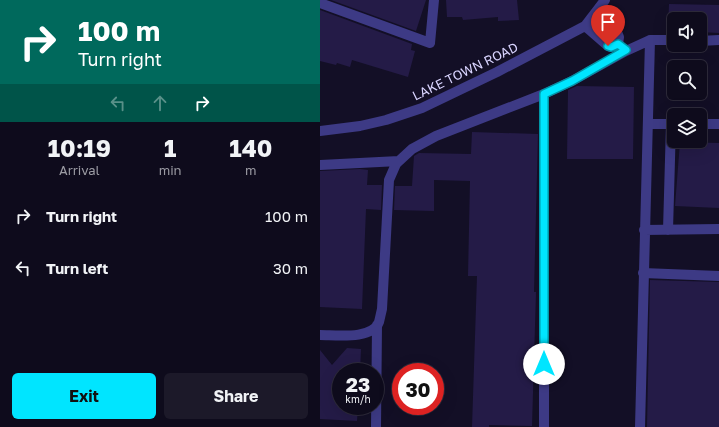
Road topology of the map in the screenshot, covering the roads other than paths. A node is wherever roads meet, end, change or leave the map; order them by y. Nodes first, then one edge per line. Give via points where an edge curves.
1 (434, 0) edge
2 (605, 0) edge
3 (320, 3) edge
4 (594, 13) junction
5 (585, 26) junction
6 (650, 40) junction
7 (667, 40) edge
8 (719, 40) edge
9 (707, 41) edge
10 (622, 47) junction
11 (544, 94) junction
12 (648, 124) junction
13 (667, 124) edge
14 (707, 124) edge
15 (719, 124) edge
16 (320, 131) edge
17 (672, 148) edge
18 (399, 161) junction
19 (320, 164) edge
20 (719, 229) edge
21 (644, 230) junction
22 (668, 230) junction
23 (643, 273) junction
24 (719, 276) edge
25 (377, 325) junction
26 (320, 335) edge
27 (376, 427) edge
28 (544, 427) edge
29 (640, 427) edge

1 - 3 street via 430,43
2 - 4 street, LAKE TOWN ROAD
4 - 5 street, LAKE TOWN ROAD
4 - 10 street via 617,32
5 - 10 street via 608,46
5 - 16 street, LAKE TOWN ROAD via 422,108 360,126
6 - 7 street
6 - 10 street
6 - 12 street
8 - 9 street
10 - 11 street via 572,81
11 - 18 street via 436,136 412,149
11 - 28 street
12 - 13 street
12 - 21 street
14 - 15 street
17 - 22 street
18 - 19 street
18 - 25 street via 389,180 382,309
20 - 22 street
21 - 22 street
21 - 23 street
23 - 24 street
23 - 29 street
25 - 26 street via 369,332 355,335
25 - 27 street

